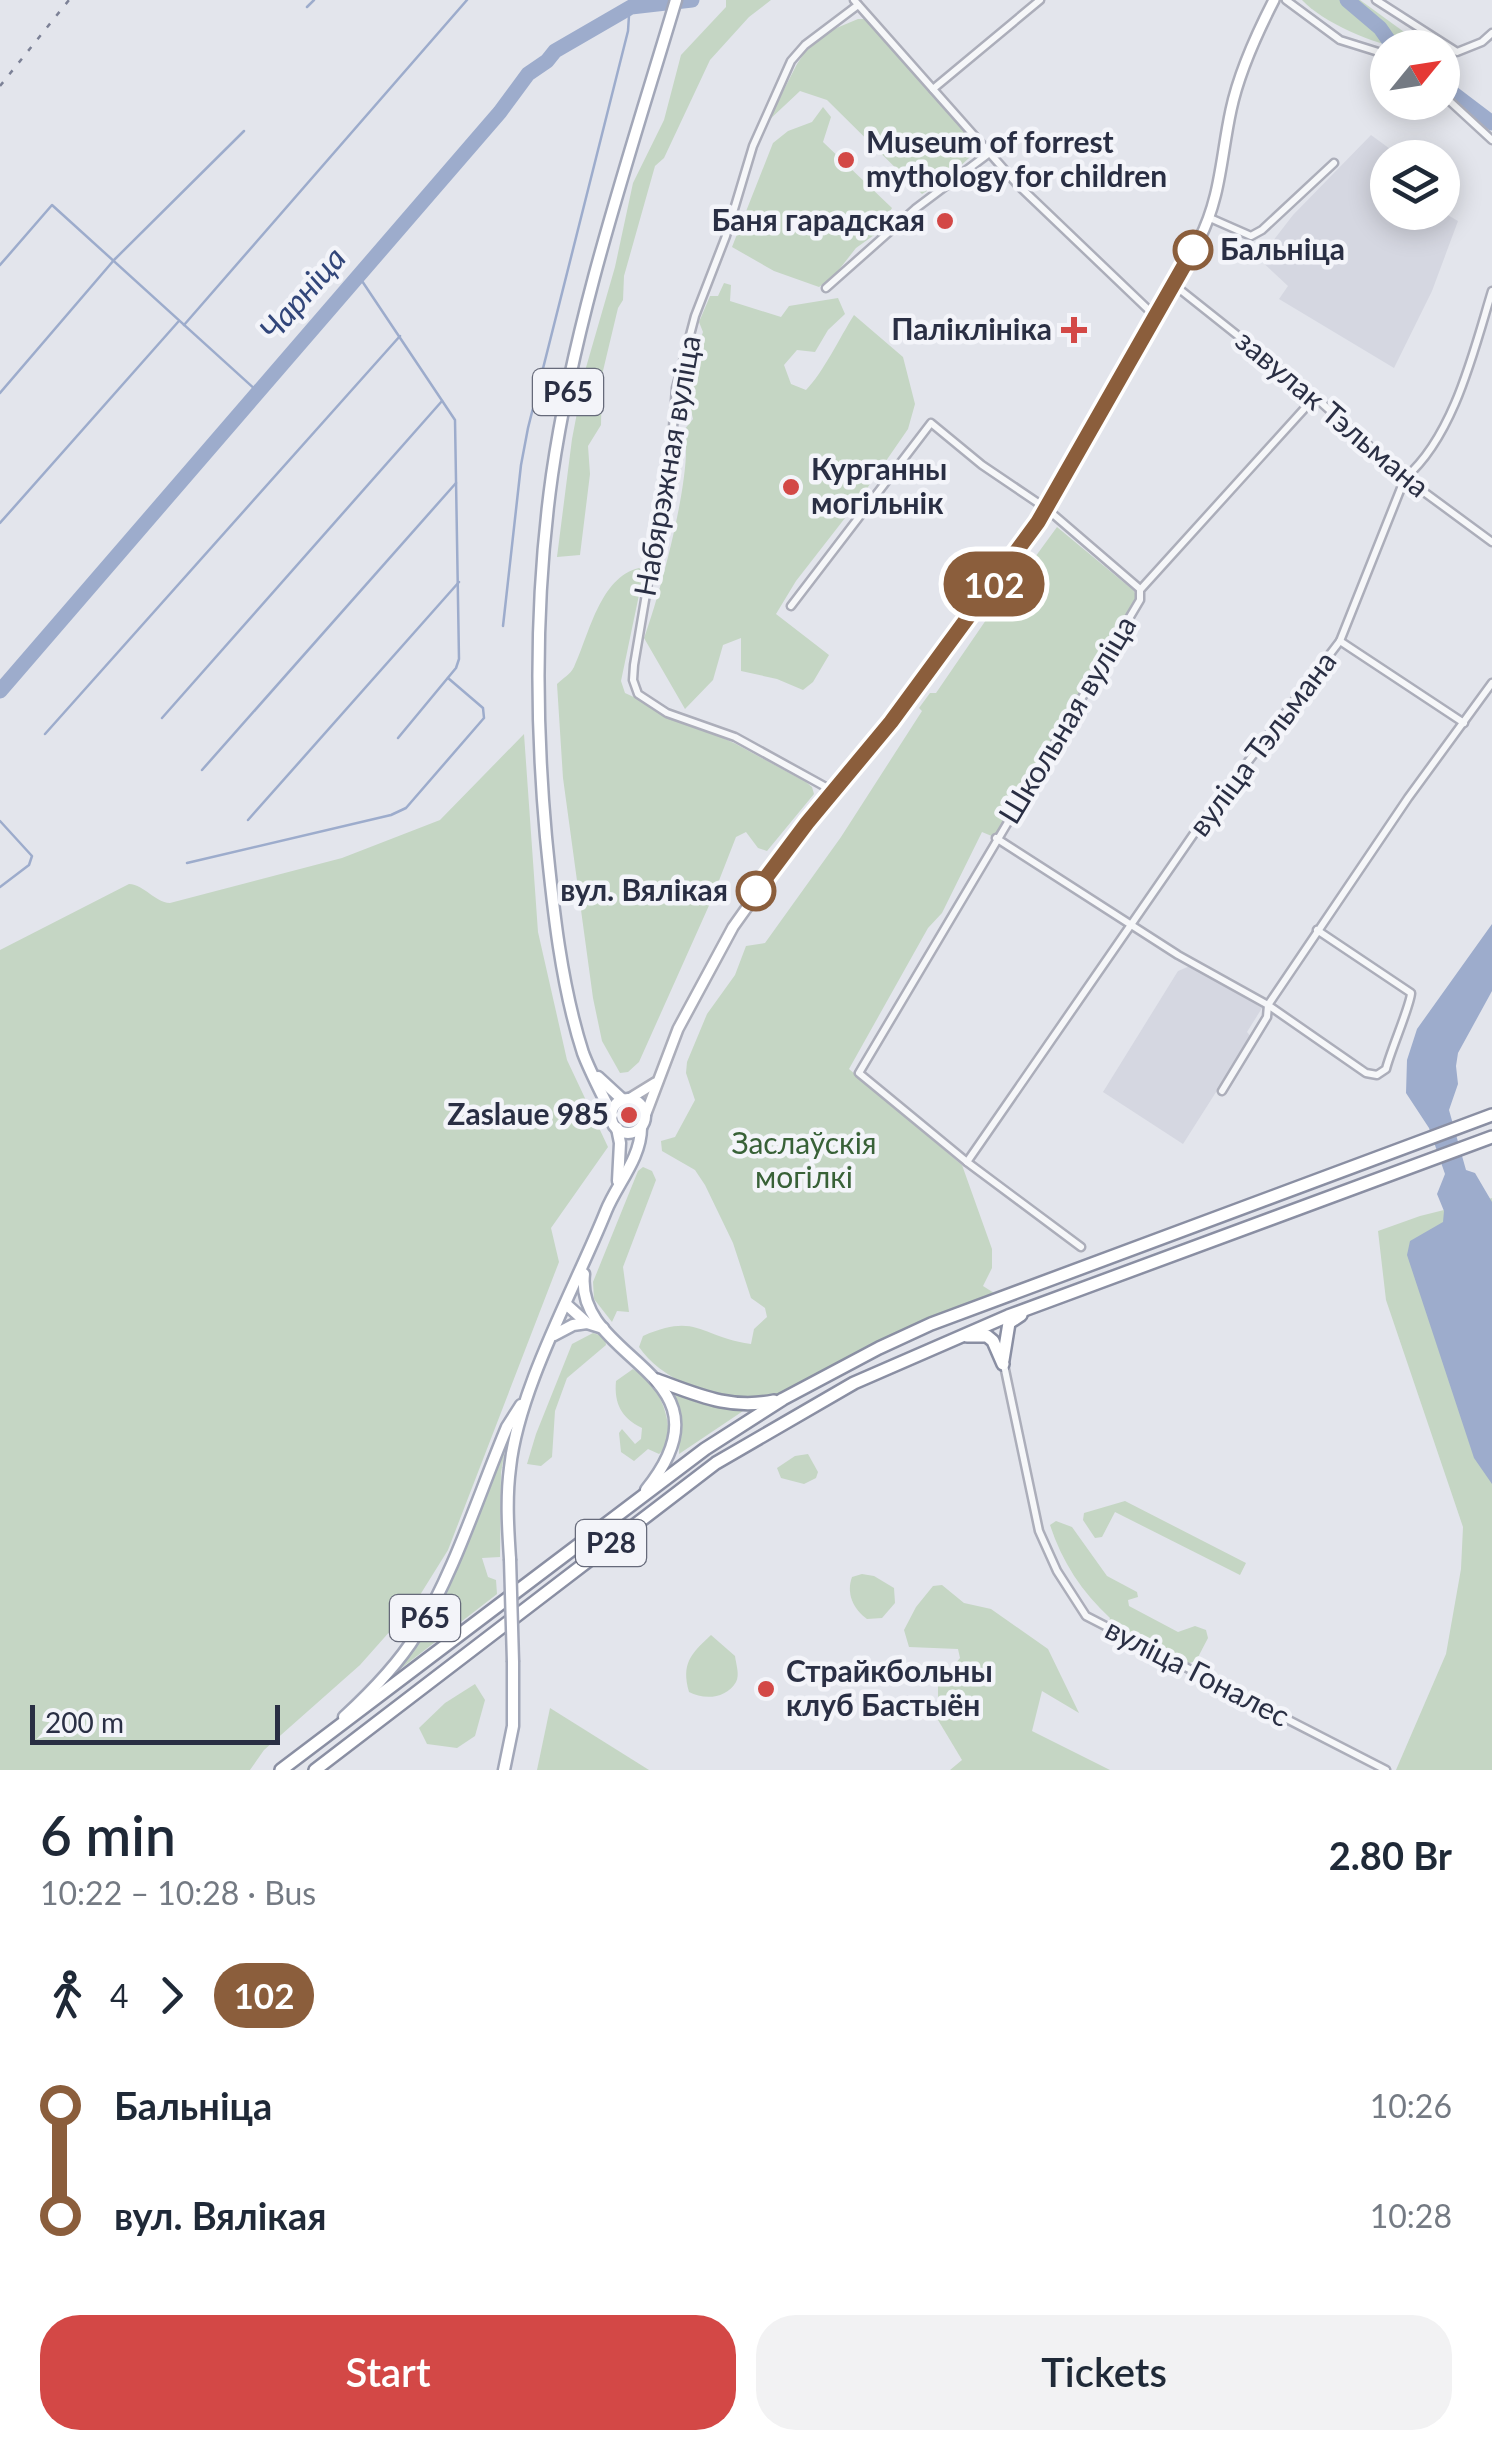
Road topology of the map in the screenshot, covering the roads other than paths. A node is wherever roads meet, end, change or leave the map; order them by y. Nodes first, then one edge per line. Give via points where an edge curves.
1 (676, 0) edge
2 (1040, 0) edge
3 (1274, 0) edge
4 (1286, 0) edge
5 (1376, 0) edge
6 (856, 3) edge
7 (1492, 34) edge
8 (1370, 49) edge
9 (933, 89) junction
10 (1460, 111) edge
11 (1492, 140) edge
12 (988, 154) junction
13 (1334, 163) dead end
14 (1210, 218) junction
15 (1174, 284) junction
16 (826, 288) dead end
17 (1492, 291) edge
18 (1155, 316) junction
19 (1315, 397) junction
20 (1406, 478) junction
21 (1047, 510) junction
22 (1492, 542) edge
23 (1140, 590) junction
24 (791, 606) dead end
25 (1340, 641) junction
26 (1492, 683) edge
27 (1464, 722) junction
28 (836, 792) junction
29 (996, 838) junction
30 (1130, 924) junction
31 (1317, 930) junction
32 (1268, 1005) junction
33 (588, 1064) junction
34 (657, 1082) junction
35 (1222, 1091) dead end
36 (626, 1099) junction
37 (1492, 1114) edge
38 (612, 1115) junction
39 (643, 1122) junction
40 (616, 1128) junction
41 (1492, 1138) edge
42 (966, 1162) junction
43 (618, 1185) junction
44 (1082, 1247) dead end
45 (586, 1263) junction
46 (585, 1302) junction
47 (567, 1305) junction
48 (1032, 1308) junction
49 (587, 1323) junction
50 (603, 1328) junction
51 (554, 1336) junction
52 (948, 1340) junction
53 (1003, 1364) junction
54 (658, 1380) junction
55 (530, 1390) junction
56 (783, 1399) junction
57 (640, 1498) junction
58 (314, 1745) junction
59 (281, 1770) edge
60 (315, 1770) edge
61 (504, 1770) edge
62 (1386, 1770) edge

1 - 33 main road, Р65 via 569,382 544,545 536,688 542,789 570,997
2 - 9 street
3 - 14 main road via 1240,77
4 - 8 street via 1340,40
5 - 7 street via 1458,52
6 - 9 street
6 - 28 street, Набярэжная вуліца via 791,62 753,146 695,316 676,388 668,493 633,680 638,694 668,712 735,737
9 - 12 street
10 - 11 street
12 - 16 street
12 - 18 street
13 - 14 street via 1250,236
14 - 15 main road
15 - 18 main road
15 - 19 street, завулак Тэльмана
17 - 20 street, вуліца Тэльмана via 1460,394
18 - 21 main road
19 - 20 street, завулак Тэльмана
19 - 23 street, Школьная вуліца
20 - 22 street, завулак Тэльмана
20 - 25 street, вуліца Тэльмана
21 - 23 street
21 - 24 street via 931,423
21 - 28 main road
23 - 29 street, Школьная вуліца via 1140,600
25 - 27 street
25 - 30 street, вуліца Тэльмана
26 - 27 street
27 - 31 street
28 - 34 main road via 733,926
29 - 30 street
29 - 42 street, Школьная вуліца via 858,1072
30 - 32 street
30 - 42 street, вуліца Тэльмана
31 - 32 street
31 - 32 street via 1410,994 1386,1069 1366,1074
32 - 35 street
33 - 36 main road, Р65
33 - 38 main road, Р65
34 - 36 main road
34 - 39 main road
36 - 38 main road
36 - 39 main road, Р65 via 641,1104
37 - 56 highway, Р28 via 931,1324
38 - 40 main road, Р65
39 - 40 main road via 628,1133
39 - 43 main road, Р65 via 638,1150
40 - 43 main road, Р65
41 - 48 highway, Р28
42 - 44 street
43 - 45 main road, Р65
45 - 46 main road
45 - 47 main road, Р65
46 - 47 main road
46 - 50 main road
47 - 49 main road
47 - 51 main road, Р65
48 - 52 highway, Р28
48 - 53 highway via 1009,1323
49 - 50 main road
49 - 51 main road
50 - 54 main road
51 - 55 main road, Р65
52 - 53 highway via 987,1336
52 - 60 highway, Р28 via 730,1454
53 - 62 street, вуліца Гоналес via 1040,1531 1086,1616
54 - 56 highway via 730,1405
54 - 57 main road via 676,1434 664,1468
55 - 58 main road, Р65 via 507,1427 416,1636
55 - 61 main road, Р65, bridge via 510,1466 513,1726
56 - 57 highway, Р28
57 - 58 highway, Р28
58 - 59 highway, Р28

